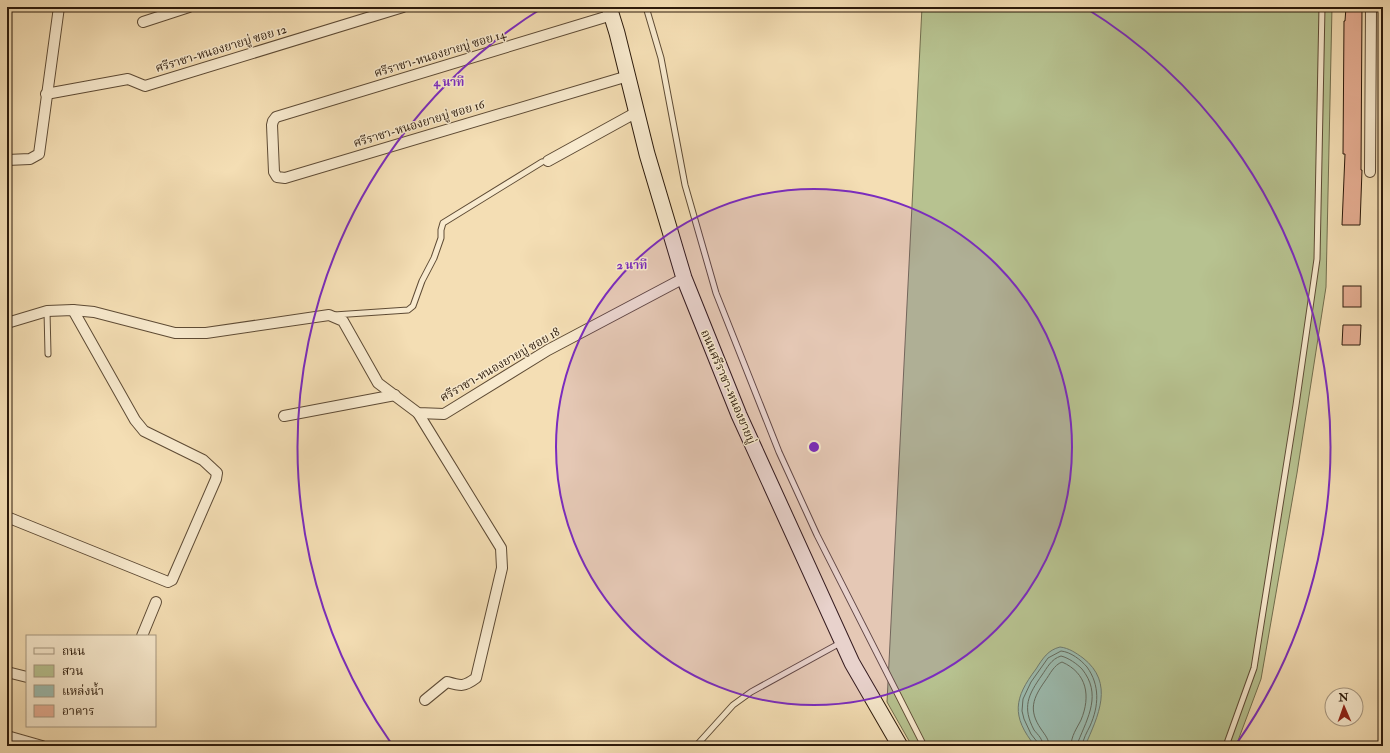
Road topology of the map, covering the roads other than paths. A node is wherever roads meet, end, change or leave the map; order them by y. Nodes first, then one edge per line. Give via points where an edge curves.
1 (59, 7) edge
2 (189, 7) edge
3 (403, 7) edge
4 (646, 7) edge
5 (1322, 7) edge
6 (1371, 7) edge
7 (611, 11) edge
8 (143, 22) dead end
9 (628, 76) junction
10 (46, 94) junction
11 (637, 112) junction
12 (276, 117) joint
13 (7, 160) edge
14 (545, 162) joint
15 (1370, 172) dead end
16 (684, 278) junction
17 (73, 310) junction
18 (47, 312) junction
19 (330, 315) junction
20 (7, 323) edge
21 (48, 354) dead end
22 (395, 395) junction
23 (418, 413) junction
24 (284, 416) dead end
25 (7, 517) edge
26 (156, 602) dead end
27 (142, 635) edge
28 (842, 641) junction
29 (7, 672) edge
30 (26, 677) edge
31 (425, 700) dead end
32 (7, 736) edge
33 (42, 746) edge
34 (696, 746) edge
35 (900, 746) edge
36 (924, 746) edge
37 (1226, 746) edge

1 - 10 street
2 - 8 street
3 - 10 street, ศรีราชา-หนองยายบู่ ซอย 12 via 145,86 128,79
4 - 36 lane via 661,58 685,185 716,293 776,445 817,536
5 - 37 lane via 1318,259 1254,668
6 - 15 street
7 - 9 main road, ถนนศรีราชา-หนองยายบู่
7 - 12 street, ศรีราชา-หนองยายบู่ ซอย 14
9 - 11 main road, ถนนศรีราชา-หนองยายบู่
9 - 12 street, ศรีราชา-หนองยายบู่ ซอย 16 via 282,178 275,176 274,172 272,125
10 - 13 street via 39,154 30,159
11 - 14 street
11 - 16 main road, ถนนศรีราชา-หนองยายบู่
14 - 19 lane via 443,223 434,258 410,309
16 - 23 street, ศรีราชา-หนองยายบู่ ซอย 18 via 548,350 444,414
16 - 28 main road, ถนนศรีราชา-หนองยายบู่ via 739,415
17 - 18 street
17 - 19 street via 94,312 175,333 206,333
17 - 25 street via 134,420 144,432 204,460 217,473 216,479 172,580 168,582
18 - 20 street
18 - 21 lane
19 - 22 street via 343,321 378,383
22 - 23 street
22 - 24 street
23 - 31 street via 501,548 502,554 502,568 476,678 467,685 460,686 447,682
26 - 27 street
28 - 34 lane via 751,692 733,705
28 - 35 main road, ถนนศรีราชา-หนองยายบู่
29 - 30 street
32 - 33 street

